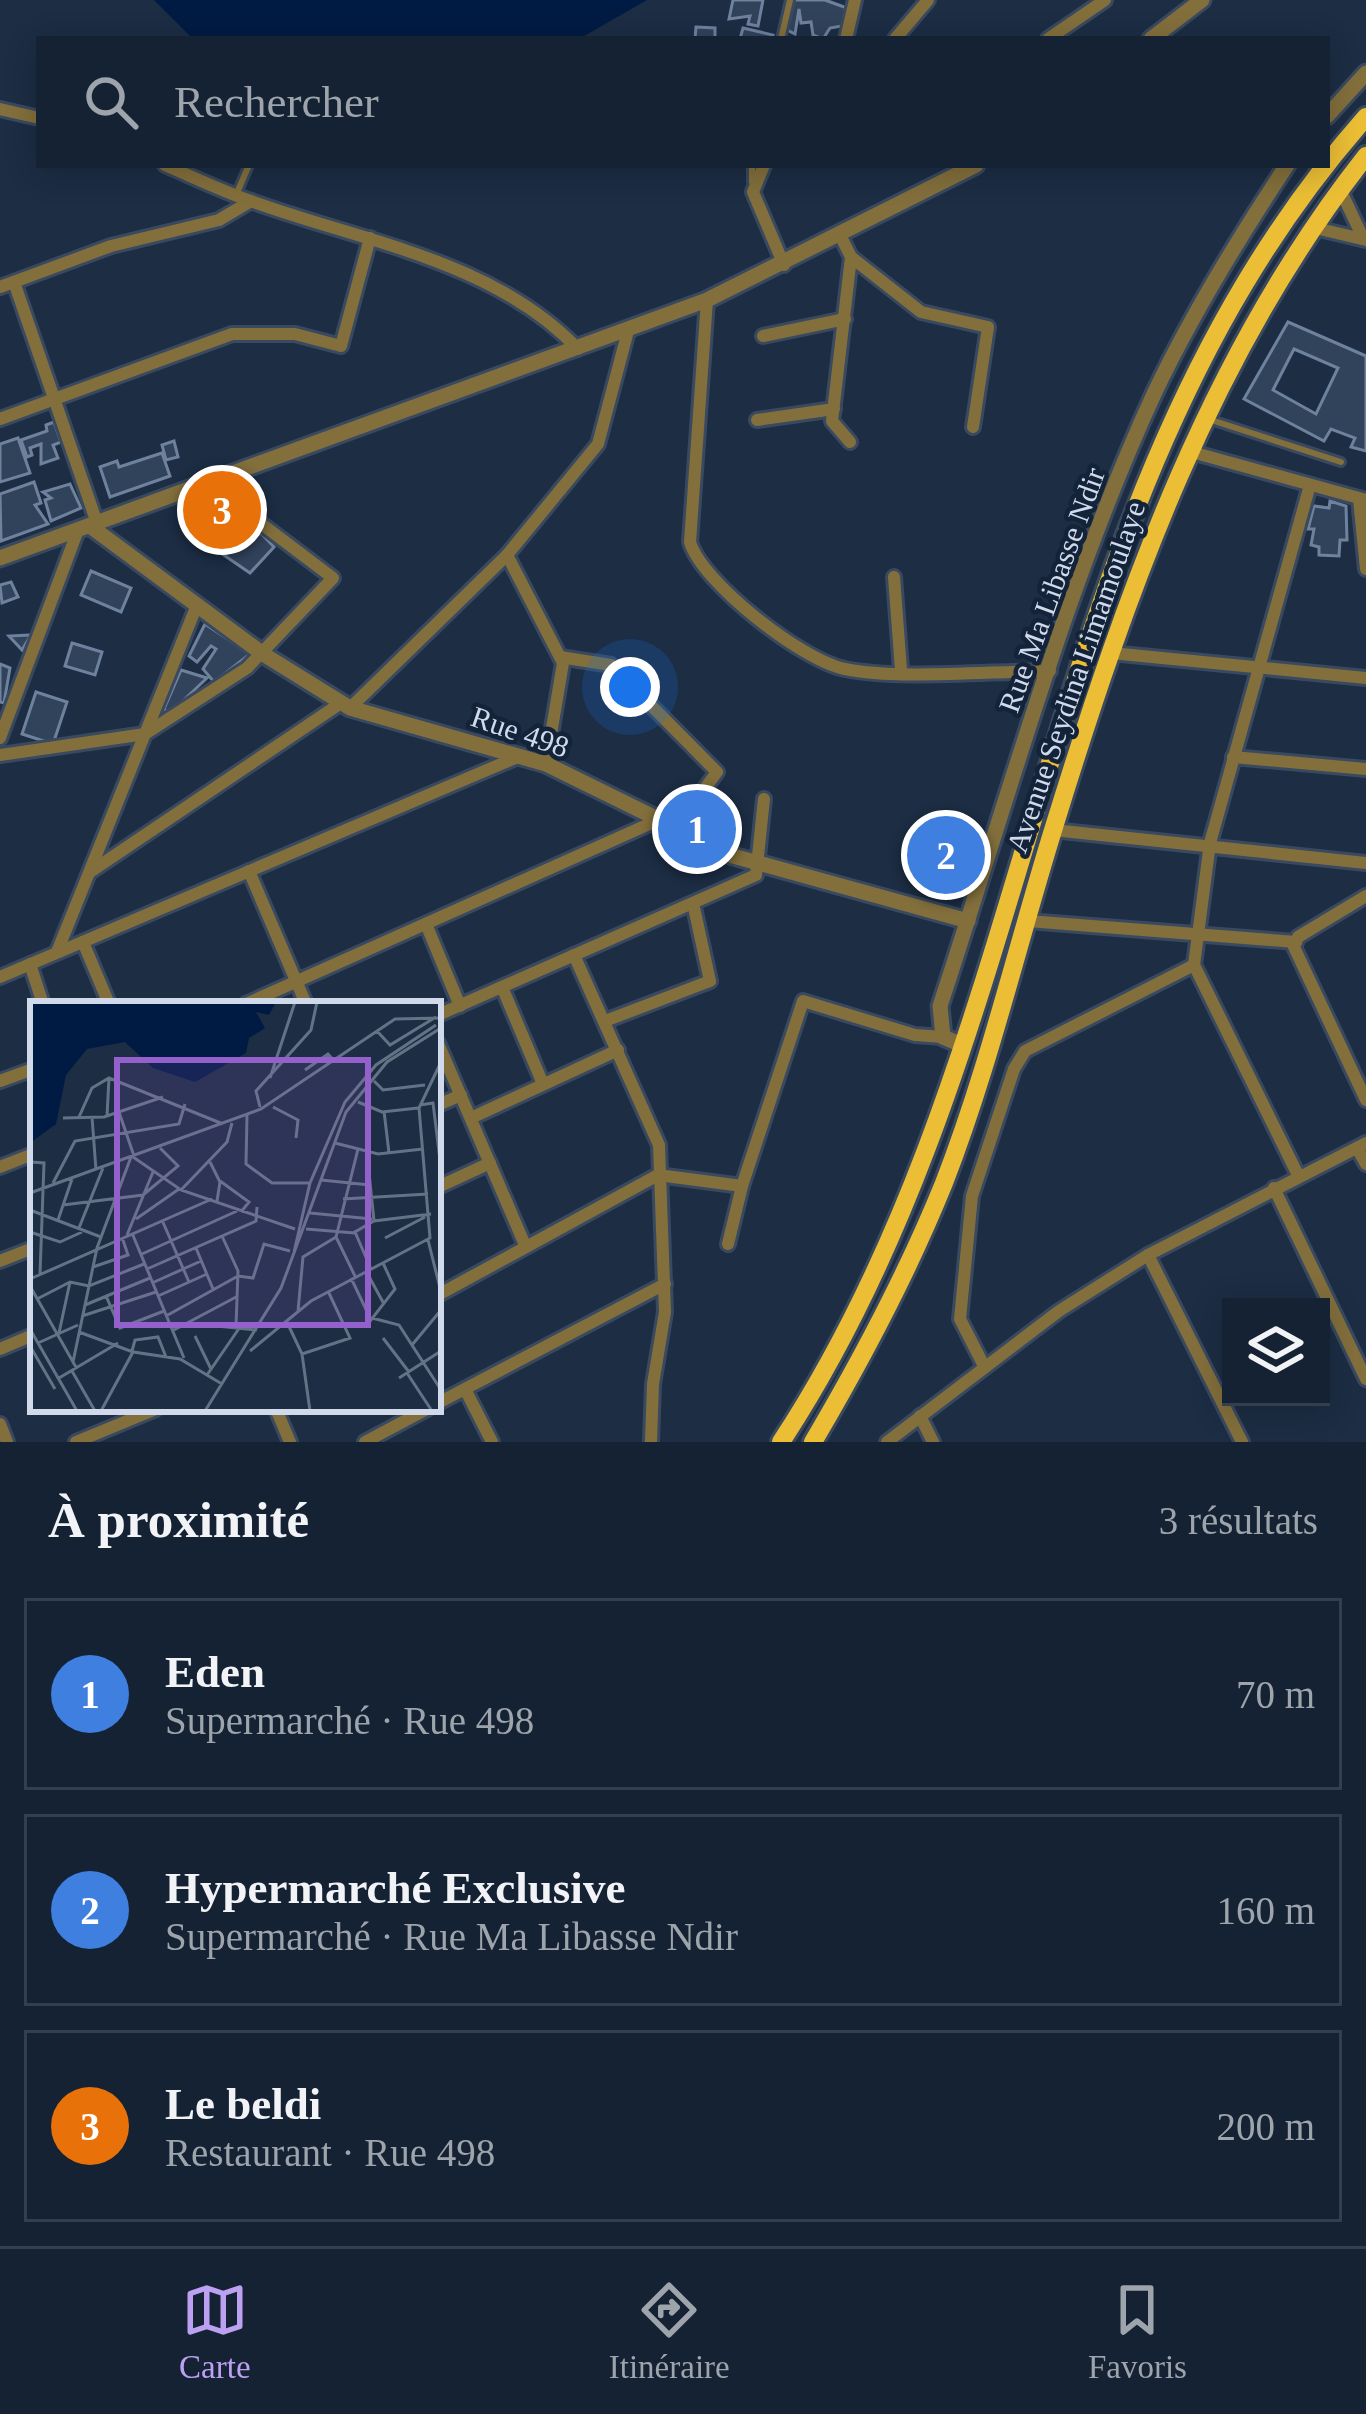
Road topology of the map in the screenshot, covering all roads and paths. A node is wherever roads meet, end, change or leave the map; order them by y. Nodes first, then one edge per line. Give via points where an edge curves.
1 (790, 0) edge
2 (855, 0) edge
3 (928, 0) edge
4 (1106, 0) edge
5 (1189, 4) edge
6 (782, 36) edge
7 (847, 36) edge
8 (898, 36) edge
9 (1052, 36) edge
10 (1154, 36) edge
11 (1366, 73) edge
12 (0, 109) edge
13 (1330, 113) edge
14 (1366, 116) edge
15 (36, 117) edge
16 (1366, 156) edge
17 (1330, 166) edge
18 (172, 168) edge
19 (248, 168) edge
20 (752, 168) edge
21 (763, 168) edge
22 (970, 168) edge
23 (1285, 168) edge
24 (1328, 168) edge
25 (1340, 189) junction
26 (753, 192) junction
27 (236, 195) junction
28 (251, 201) junction
29 (1311, 227) junction
30 (842, 237) junction
31 (370, 238) junction
32 (1365, 239) edge
33 (851, 257) junction
34 (784, 266) junction
35 (7, 284) edge
36 (707, 300) junction
37 (845, 319) junction
38 (628, 331) junction
39 (763, 336) dead end
40 (578, 349) junction
41 (54, 399) junction
42 (834, 409) junction
43 (1204, 418) junction
44 (0, 419) edge
45 (757, 420) dead end
46 (973, 427) dead end
47 (850, 442) dead end
48 (1188, 451) junction
49 (1341, 462) dead end
50 (237, 474) junction
51 (1310, 485) junction
52 (1362, 500) edge
53 (88, 527) junction
54 (507, 555) junction
55 (0, 558) edge
56 (1366, 569) edge
57 (894, 577) dead end
58 (197, 605) junction
59 (1111, 653) junction
60 (262, 654) junction
61 (560, 657) junction
62 (1257, 668) junction
63 (901, 670) junction
64 (1050, 671) junction
65 (1366, 678) edge
66 (346, 706) junction
67 (145, 734) junction
68 (0, 738) edge
69 (0, 754) edge
70 (520, 757) junction
71 (1233, 757) junction
72 (546, 764) junction
73 (1366, 769) edge
74 (764, 800) dead end
75 (656, 821) junction
76 (674, 830) junction
77 (1053, 830) junction
78 (1210, 844) junction
79 (1366, 863) edge
80 (757, 864) junction
81 (249, 871) junction
82 (89, 873) junction
83 (1366, 896) edge
84 (693, 903) junction
85 (968, 921) junction
86 (1028, 921) junction
87 (426, 923) junction
88 (1197, 934) junction
89 (83, 942) junction
90 (1296, 942) junction
91 (57, 952) junction
92 (574, 955) junction
93 (30, 964) junction
94 (1194, 965) junction
95 (0, 977) edge
96 (296, 982) junction
97 (502, 987) junction
98 (43, 1001) edge
99 (108, 1001) edge
100 (253, 1001) edge
101 (305, 1001) edge
102 (460, 1006) junction
103 (441, 1014) edge
104 (604, 1022) junction
105 (943, 1037) junction
106 (962, 1045) junction
107 (441, 1049) edge
108 (618, 1049) junction
109 (30, 1071) edge
110 (0, 1081) edge
111 (543, 1084) junction
112 (461, 1095) junction
113 (1366, 1100) edge
114 (441, 1104) edge
115 (471, 1118) junction
116 (1362, 1145) edge
117 (30, 1155) edge
118 (490, 1163) junction
119 (1366, 1164) edge
120 (0, 1167) edge
121 (658, 1175) junction
122 (1298, 1175) junction
123 (441, 1186) edge
124 (742, 1186) junction
125 (1274, 1188) junction
126 (728, 1244) dead end
127 (526, 1245) junction
128 (30, 1249) edge
129 (1148, 1256) junction
130 (0, 1261) edge
131 (665, 1284) junction
132 (441, 1293) edge
133 (30, 1336) edge
134 (0, 1349) edge
135 (984, 1366) junction
136 (1366, 1379) edge
137 (465, 1389) junction
138 (441, 1401) edge
139 (145, 1412) edge
140 (277, 1412) edge
141 (422, 1412) edge
142 (920, 1415) junction
143 (0, 1424) edge
144 (7, 1442) edge
145 (76, 1442) edge
146 (290, 1442) edge
147 (365, 1442) edge
148 (492, 1442) edge
149 (502, 1442) edge
150 (651, 1442) edge
151 (781, 1442) edge
152 (813, 1442) edge
153 (886, 1442) edge
154 (933, 1442) edge
155 (1242, 1442) edge

1 - 6 lane
2 - 7 street
3 - 8 street
4 - 9 street
5 - 10 street
11 - 13 street
12 - 15 street
14 - 17 highway, Avenue Seydina Limamoulaye
16 - 25 highway, Avenue Seydina Limamoulaye
18 - 27 street
19 - 27 lane
20 - 26 lane
21 - 26 street
22 - 30 street
23 - 64 street, Rue Ma Libasse Ndir via 1154,394
24 - 106 highway, Avenue Seydina Limamoulaye via 1244,285 1173,419 1100,599
25 - 29 highway, Avenue Seydina Limamoulaye
25 - 32 street
26 - 34 street
27 - 28 street
28 - 31 street
28 - 35 street via 219,220 111,246
29 - 32 street
29 - 43 highway, Avenue Seydina Limamoulaye
30 - 33 street
30 - 34 street
31 - 40 street via 464,272 549,318
31 - 41 street via 341,346 295,334 232,334
33 - 37 street
33 - 46 street via 921,312 988,326
34 - 36 street
35 - 41 street
36 - 38 street
36 - 63 street via 694,556 756,618 836,666
37 - 39 street
37 - 42 street
38 - 40 street
38 - 54 street via 598,444
40 - 50 street
41 - 44 street
41 - 53 street
42 - 45 street
42 - 47 street via 835,428
43 - 48 highway, Avenue Seydina Limamoulaye
43 - 49 lane
48 - 51 street
48 - 59 highway, Avenue Seydina Limamoulaye
50 - 53 street
50 - 60 street via 255,519 333,578
51 - 52 street
51 - 62 street
52 - 56 street
53 - 55 street
53 - 58 street, Rue 498
53 - 68 street
54 - 61 street
54 - 66 street
57 - 63 street
58 - 60 street, Rue 498
58 - 67 street
59 - 62 street
59 - 77 highway, Avenue Seydina Limamoulaye
60 - 66 street, Rue 498
60 - 67 street
61 - 72 street
61 - 76 street via 610,665 717,772
62 - 65 street
62 - 71 street
63 - 64 street
64 - 85 street, Rue Ma Libasse Ndir
66 - 70 street, Rue 498
66 - 82 street
67 - 69 street
67 - 82 street
70 - 72 street, Rue 498
70 - 81 street
71 - 73 street
71 - 78 street
72 - 75 street, Rue 498
74 - 80 street
75 - 76 street, Rue 498
75 - 87 street
76 - 80 street, Rue 498
77 - 78 street
77 - 86 highway, Avenue Seydina Limamoulaye
78 - 79 street
78 - 88 street
80 - 84 street via 756,875
80 - 85 street, Rue 498
81 - 89 street
81 - 96 street
82 - 91 street
83 - 90 street
84 - 92 street
84 - 104 street via 710,981
85 - 105 street, Rue Ma Libasse Ndir via 940,1006
86 - 88 street
86 - 152 highway, Avenue Seydina Limamoulaye via 942,1186
87 - 96 street
87 - 102 street
88 - 90 street
88 - 94 street
89 - 91 street
89 - 99 street
90 - 113 street
91 - 93 street
92 - 97 street
92 - 104 street
93 - 95 street
93 - 98 street
94 - 122 street
94 - 135 street via 1025,1051 1014,1069 972,1196 960,1319
96 - 100 street
96 - 101 street
97 - 102 street
97 - 111 street
102 - 103 street
104 - 108 street
105 - 106 street
105 - 124 street via 803,1001
106 - 151 highway, Avenue Seydina Limamoulaye via 892,1237
107 - 112 street
108 - 111 street
108 - 121 street via 657,1133
109 - 110 street
111 - 115 street
112 - 114 street
112 - 115 street
115 - 118 street
116 - 119 street
116 - 122 street
117 - 120 street
118 - 123 street
118 - 127 street
121 - 124 street
121 - 127 street
121 - 131 street
122 - 125 street
124 - 126 street
125 - 129 street
125 - 136 street
127 - 132 street
128 - 130 street
129 - 135 street
129 - 155 street
131 - 137 street
131 - 150 street
133 - 134 street
135 - 142 street
137 - 138 street
137 - 148 street
139 - 145 street
140 - 146 street
141 - 147 street
142 - 153 street
142 - 154 street
143 - 144 street
148 - 149 street

